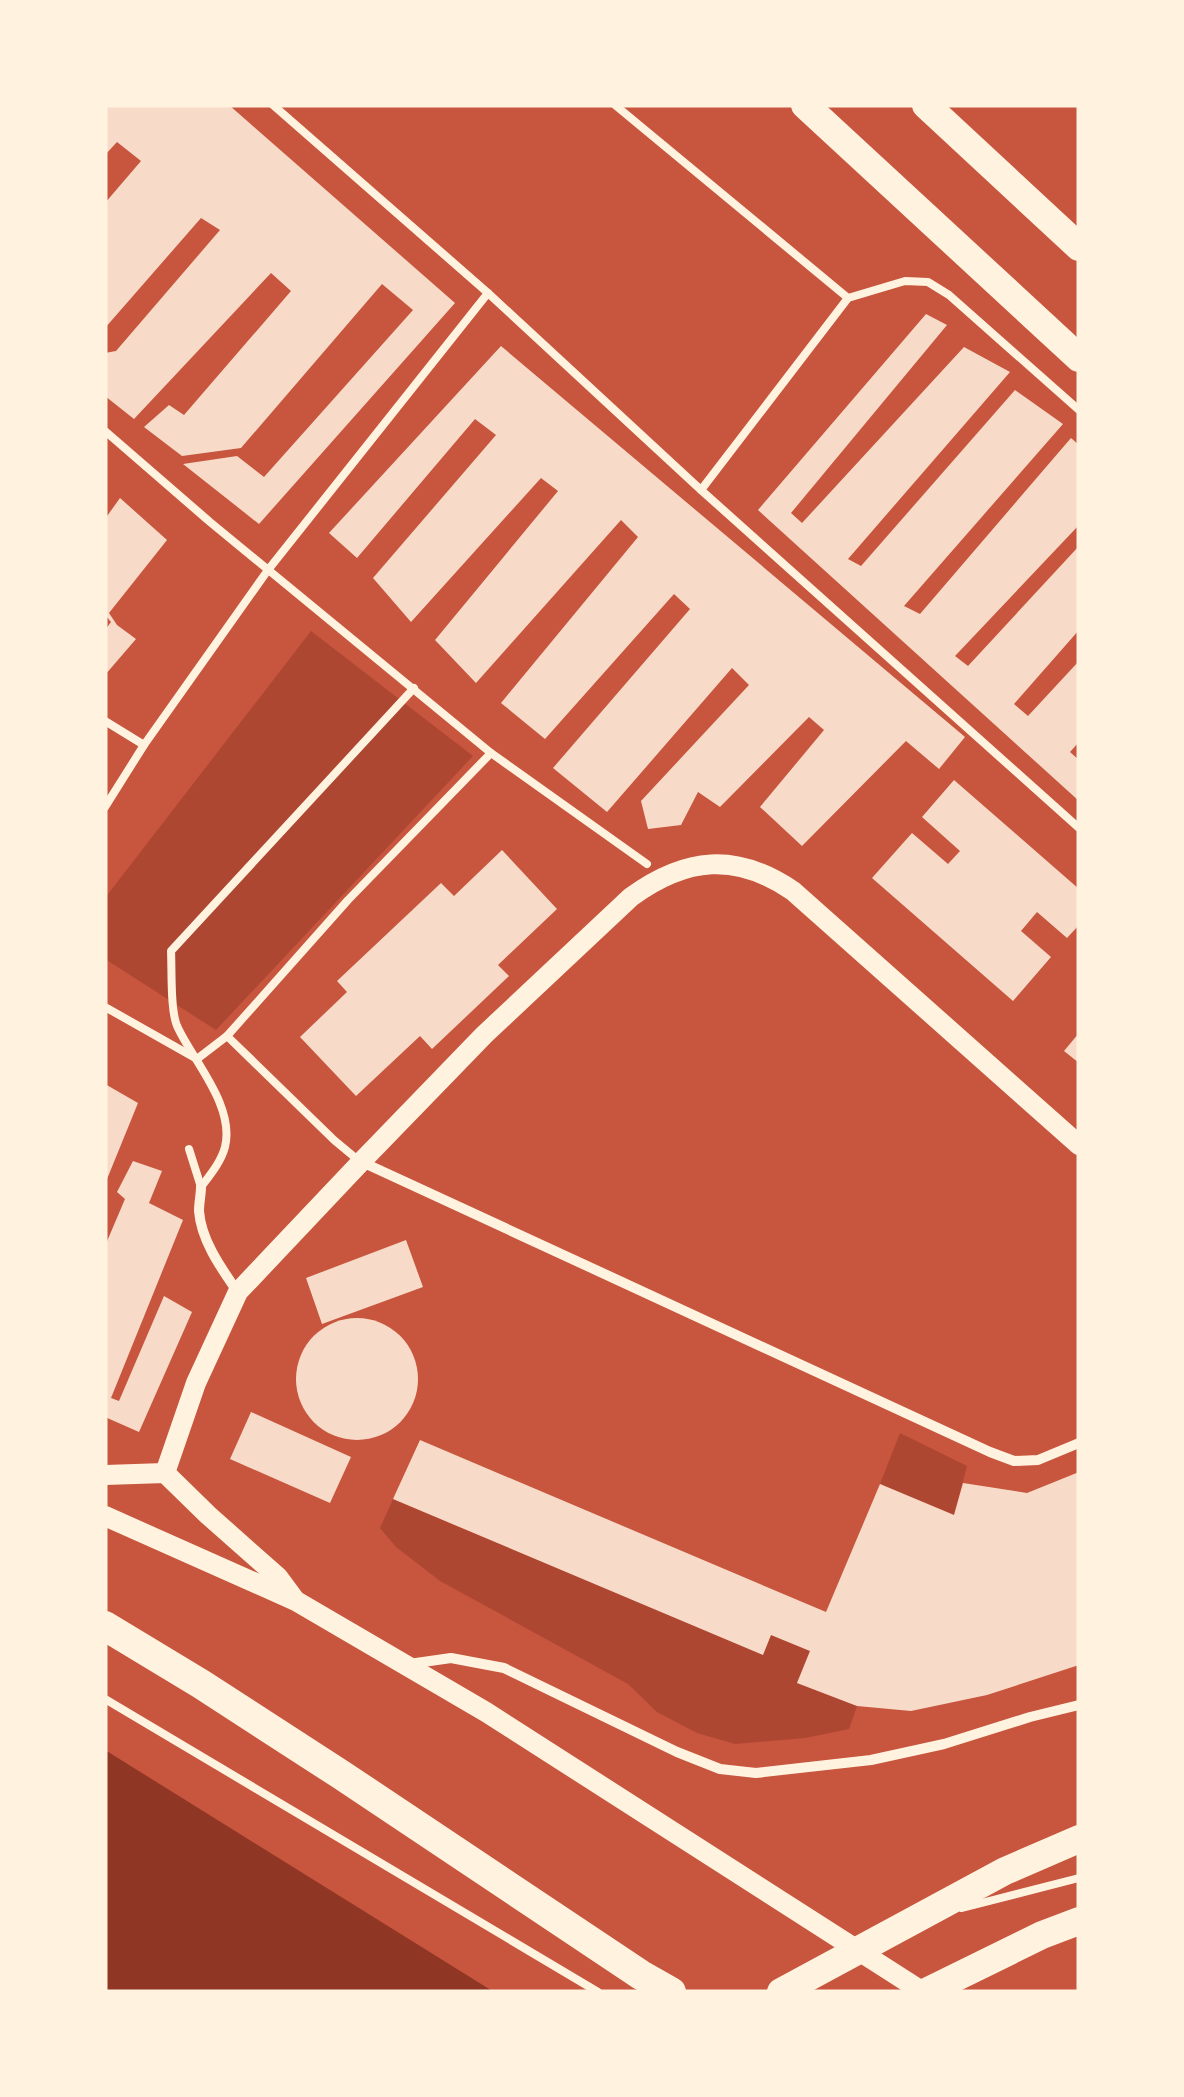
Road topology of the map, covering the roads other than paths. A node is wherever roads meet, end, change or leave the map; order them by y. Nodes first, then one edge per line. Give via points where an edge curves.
1 (274, 105) edge
2 (615, 105) edge
3 (805, 105) edge
4 (926, 105) edge
5 (1079, 247) edge
6 (488, 293) junction
7 (848, 298) junction
8 (1079, 358) edge
9 (1079, 410) edge
10 (105, 432) edge
11 (701, 490) junction
12 (268, 570) junction
13 (414, 688) junction
14 (105, 721) edge
15 (144, 745) junction
16 (491, 753) junction
17 (105, 807) edge
18 (1079, 828) edge
19 (646, 864) dead end
20 (105, 1007) edge
21 (227, 1036) junction
22 (197, 1060) junction
23 (1079, 1146) edge
24 (189, 1149) dead end
25 (361, 1162) junction
26 (201, 1187) junction
27 (238, 1292) junction
28 (1079, 1444) edge
29 (165, 1473) junction
30 (105, 1474) edge
31 (105, 1516) edge
32 (296, 1601) junction
33 (105, 1626) edge
34 (403, 1665) junction
35 (105, 1698) edge
36 (1079, 1705) edge
37 (1079, 1839) edge
38 (1079, 1878) edge
39 (1079, 1921) edge
40 (903, 1927) junction
41 (598, 1992) edge
42 (671, 1992) edge
43 (781, 1992) edge
44 (924, 1992) edge

1 - 6 lane
2 - 7 lane
3 - 8 highway
4 - 5 highway
6 - 11 lane
6 - 12 lane
7 - 9 lane via 905,281 928,282
7 - 11 lane
10 - 12 lane
11 - 18 lane
12 - 13 lane
12 - 15 lane
13 - 16 lane
13 - 22 lane via 171,951 175,1024
14 - 15 lane
15 - 17 lane
16 - 19 lane
16 - 21 lane
20 - 22 lane
21 - 22 lane
21 - 25 lane
22 - 26 lane via 225,1120 226,1146
23 - 25 main road via 793,892 742,866 712,863 681,869 631,897
24 - 26 lane
25 - 27 main road
25 - 28 street via 990,1452 1038,1460
26 - 27 street via 204,1231
27 - 29 main road
29 - 30 main road
29 - 32 main road via 278,1576
31 - 32 main road
32 - 34 main road
33 - 42 highway
34 - 36 street via 451,1658 504,1668 677,1752 720,1769 756,1772 870,1760
34 - 44 main road
35 - 41 lane
37 - 40 highway
38 - 40 lane
39 - 44 highway
40 - 43 highway

